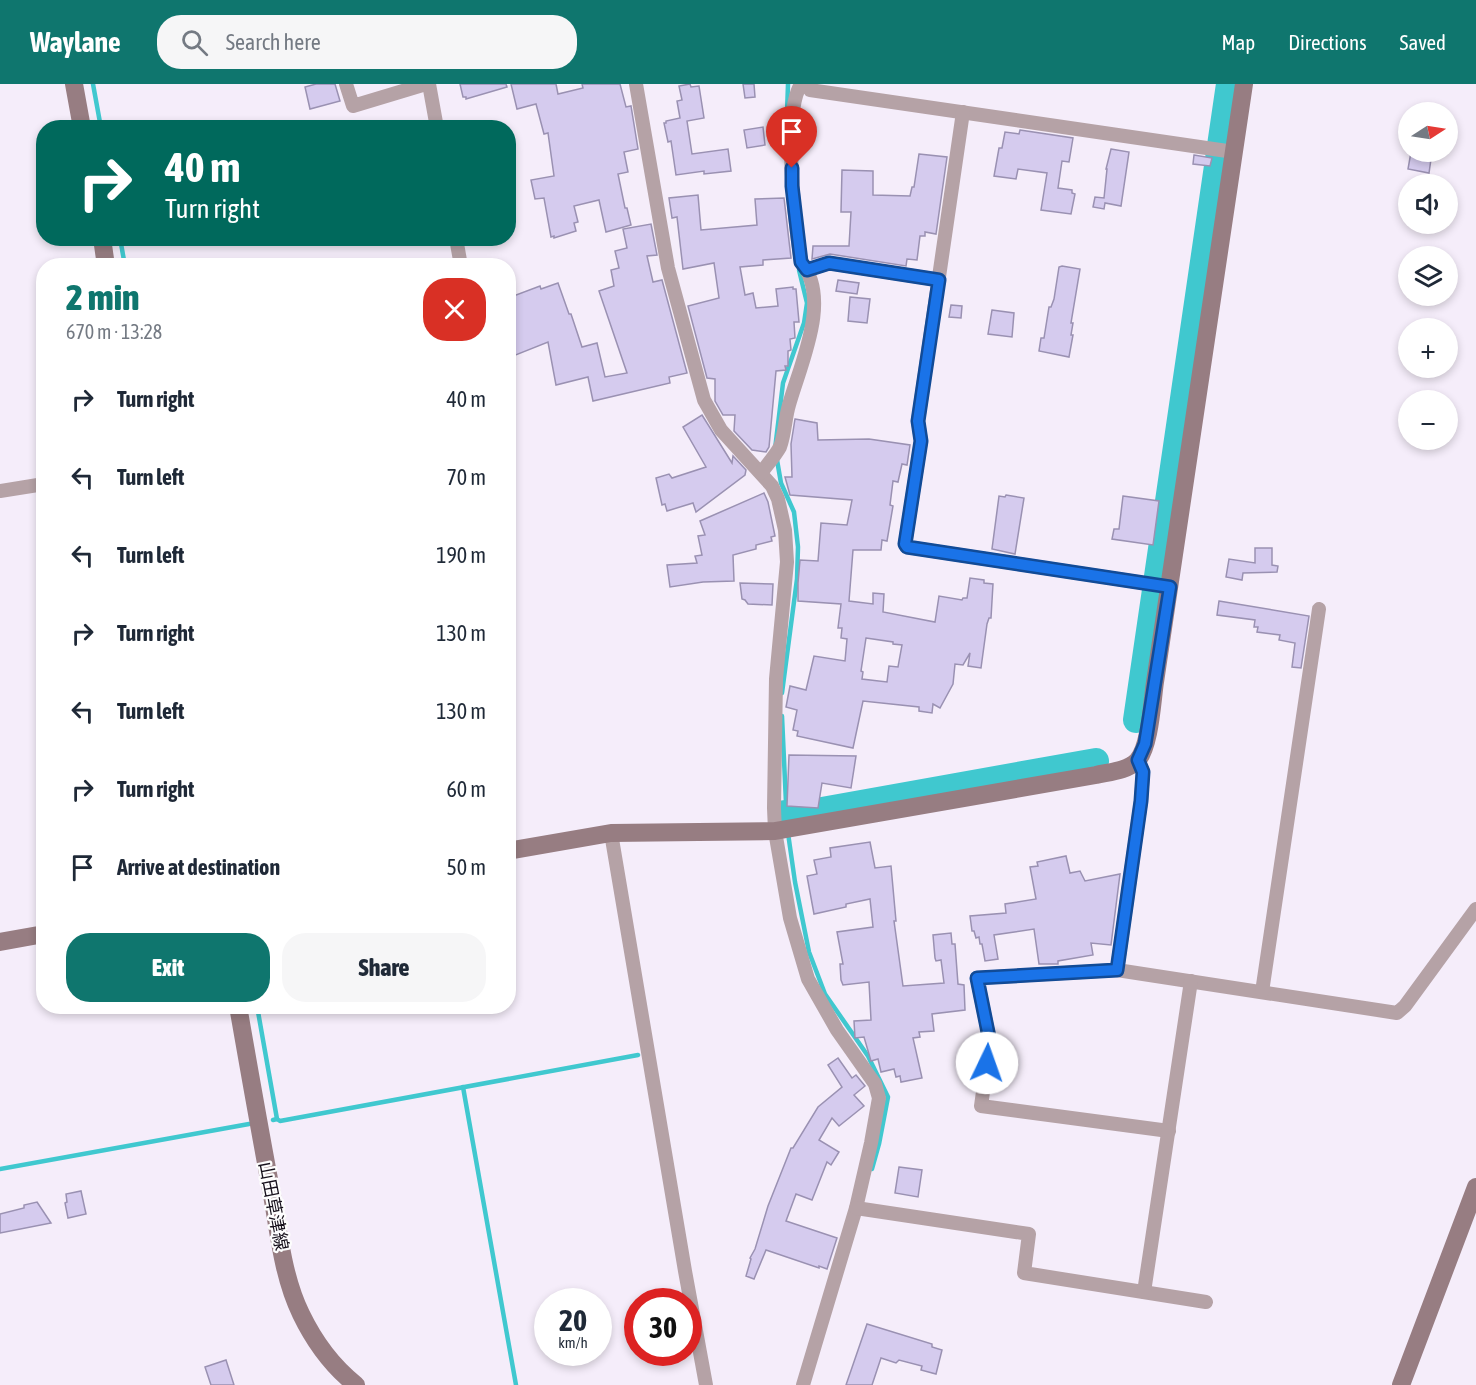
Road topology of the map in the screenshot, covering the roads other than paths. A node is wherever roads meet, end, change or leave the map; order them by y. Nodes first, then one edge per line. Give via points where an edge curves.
1 (74, 84) edge
2 (346, 84) edge
3 (428, 84) edge
4 (636, 84) edge
5 (801, 84) edge
6 (807, 84) edge
7 (1244, 84) edge
8 (963, 112) junction
9 (81, 120) edge
10 (435, 120) edge
11 (1224, 150) junction
12 (807, 270) junction
13 (939, 280) junction
14 (761, 473) junction
15 (36, 485) edge
16 (0, 492) edge
17 (1170, 587) junction
18 (1320, 609) dead end
19 (1138, 760) junction
20 (775, 831) junction
21 (611, 833) junction
22 (516, 850) edge
23 (1476, 909) edge
24 (36, 935) edge
25 (0, 942) edge
26 (1117, 970) junction
27 (1191, 981) junction
28 (1262, 992) junction
29 (239, 1014) edge
30 (1169, 1131) junction
31 (1476, 1186) edge
32 (856, 1208) junction
33 (1144, 1292) junction
34 (1206, 1302) dead end
35 (356, 1385) edge
36 (706, 1385) edge
37 (802, 1385) edge
38 (1401, 1385) edge

1 - 9 street
2 - 3 street via 353,106
3 - 10 street
4 - 14 street via 668,268 704,400 721,430
5 - 12 street via 795,94 792,186 801,262
6 - 8 street via 810,90
7 - 11 street
8 - 11 street
8 - 13 street
11 - 17 street
12 - 13 street via 829,263
12 - 14 street via 815,303 813,323 780,446
13 - 17 street via 918,421 921,441 907,547
14 - 20 street via 778,499 787,562 776,679
15 - 16 street
17 - 19 street via 1145,744
18 - 28 street
19 - 20 street via 1096,775
19 - 26 street via 1143,772 1141,801
20 - 21 street
20 - 32 street via 790,918 808,979 875,1084 879,1098
21 - 22 street
21 - 36 street
23 - 28 street via 1397,1013
24 - 25 street
26 - 27 street
26 - 30 street via 977,978 990,1042 981,1106
27 - 28 street
27 - 30 street
29 - 35 street, 山田草津線 via 293,1294 322,1350
30 - 33 street
31 - 38 street
32 - 33 street via 1029,1234 1024,1273
32 - 37 street
33 - 34 street

